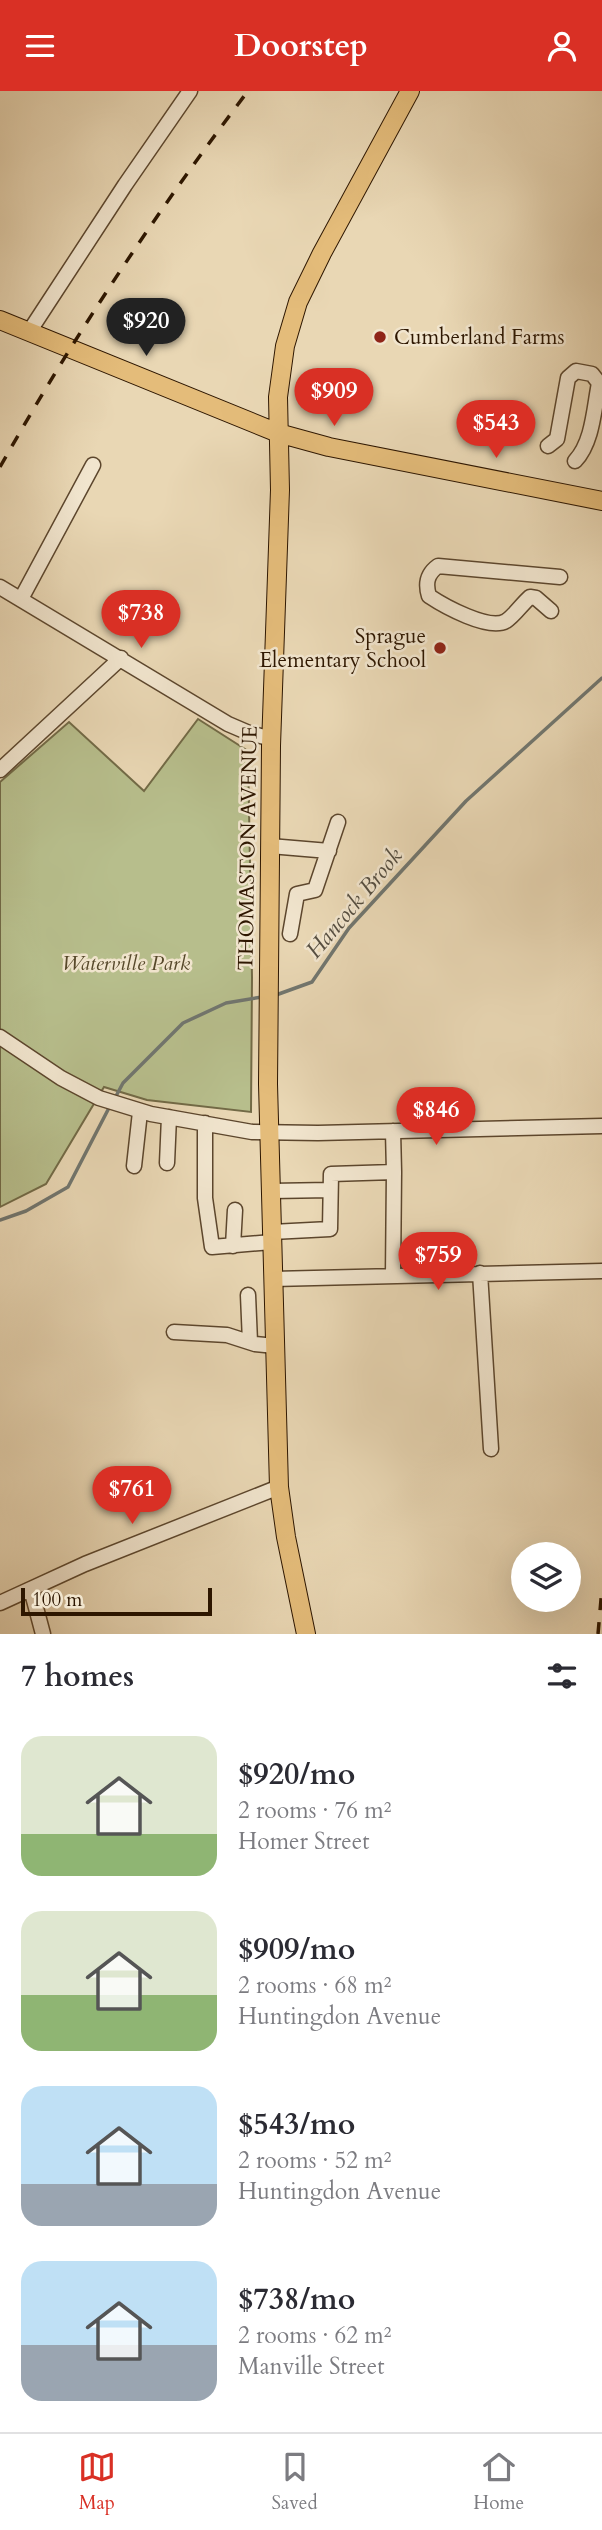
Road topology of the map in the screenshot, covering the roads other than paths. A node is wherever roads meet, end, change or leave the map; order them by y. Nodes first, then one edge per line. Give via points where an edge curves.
1 (190, 91) edge
2 (410, 91) edge
3 (0, 320) edge
4 (29, 332) junction
5 (278, 433) junction
6 (548, 446) dead end
7 (575, 461) dead end
8 (93, 465) dead end
9 (602, 501) edge
10 (559, 577) dead end
11 (0, 587) edge
12 (22, 599) junction
13 (551, 611) dead end
14 (121, 658) junction
15 (272, 739) junction
16 (0, 770) edge
17 (338, 823) dead end
18 (270, 846) junction
19 (329, 851) junction
20 (290, 934) dead end
21 (0, 1037) edge
22 (133, 1110) junction
23 (169, 1117) junction
24 (205, 1123) junction
25 (602, 1126) edge
26 (393, 1131) junction
27 (269, 1133) junction
28 (167, 1163) dead end
29 (134, 1166) dead end
30 (394, 1172) junction
31 (271, 1191) junction
32 (330, 1191) junction
33 (235, 1210) dead end
34 (272, 1237) junction
35 (233, 1245) junction
36 (602, 1271) edge
37 (480, 1273) junction
38 (393, 1276) junction
39 (273, 1279) junction
40 (248, 1294) dead end
41 (174, 1332) dead end
42 (250, 1342) junction
43 (275, 1346) junction
44 (491, 1449) dead end
45 (279, 1487) junction
46 (31, 1589) junction
47 (0, 1603) edge
48 (43, 1634) edge
49 (306, 1634) edge

1 - 4 street
2 - 5 main road, THOMASTON AVENUE via 298,302 281,371
3 - 4 main road
4 - 5 main road
5 - 9 main road
5 - 15 main road, THOMASTON AVENUE
6 - 7 street via 557,439 568,378 576,371 592,374 599,383 597,394 585,450
8 - 12 street
10 - 13 street via 438,566 426,584 429,596 489,624 506,621 530,597
11 - 12 street
12 - 14 street
14 - 15 street via 228,724
14 - 16 street
15 - 18 main road, THOMASTON AVENUE
17 - 19 street
18 - 19 street
18 - 27 main road, THOMASTON AVENUE
19 - 20 street via 315,890 297,894
21 - 22 street via 99,1098
22 - 23 street
22 - 29 street
23 - 24 street
23 - 28 street
24 - 27 street
24 - 35 street via 205,1198 212,1247
25 - 26 street
26 - 27 street
26 - 30 street
27 - 31 main road, THOMASTON AVENUE
30 - 32 street via 331,1174
30 - 38 street
31 - 32 street
31 - 34 main road, THOMASTON AVENUE
32 - 34 street via 330,1229
33 - 35 street
34 - 35 street
34 - 39 main road, THOMASTON AVENUE
36 - 37 street
37 - 38 street
37 - 44 street
38 - 39 street
39 - 43 main road, THOMASTON AVENUE
40 - 42 street
41 - 42 street via 227,1335
42 - 43 street
43 - 45 main road, THOMASTON AVENUE
45 - 46 street
45 - 49 main road, THOMASTON AVENUE
46 - 47 street
46 - 48 street

